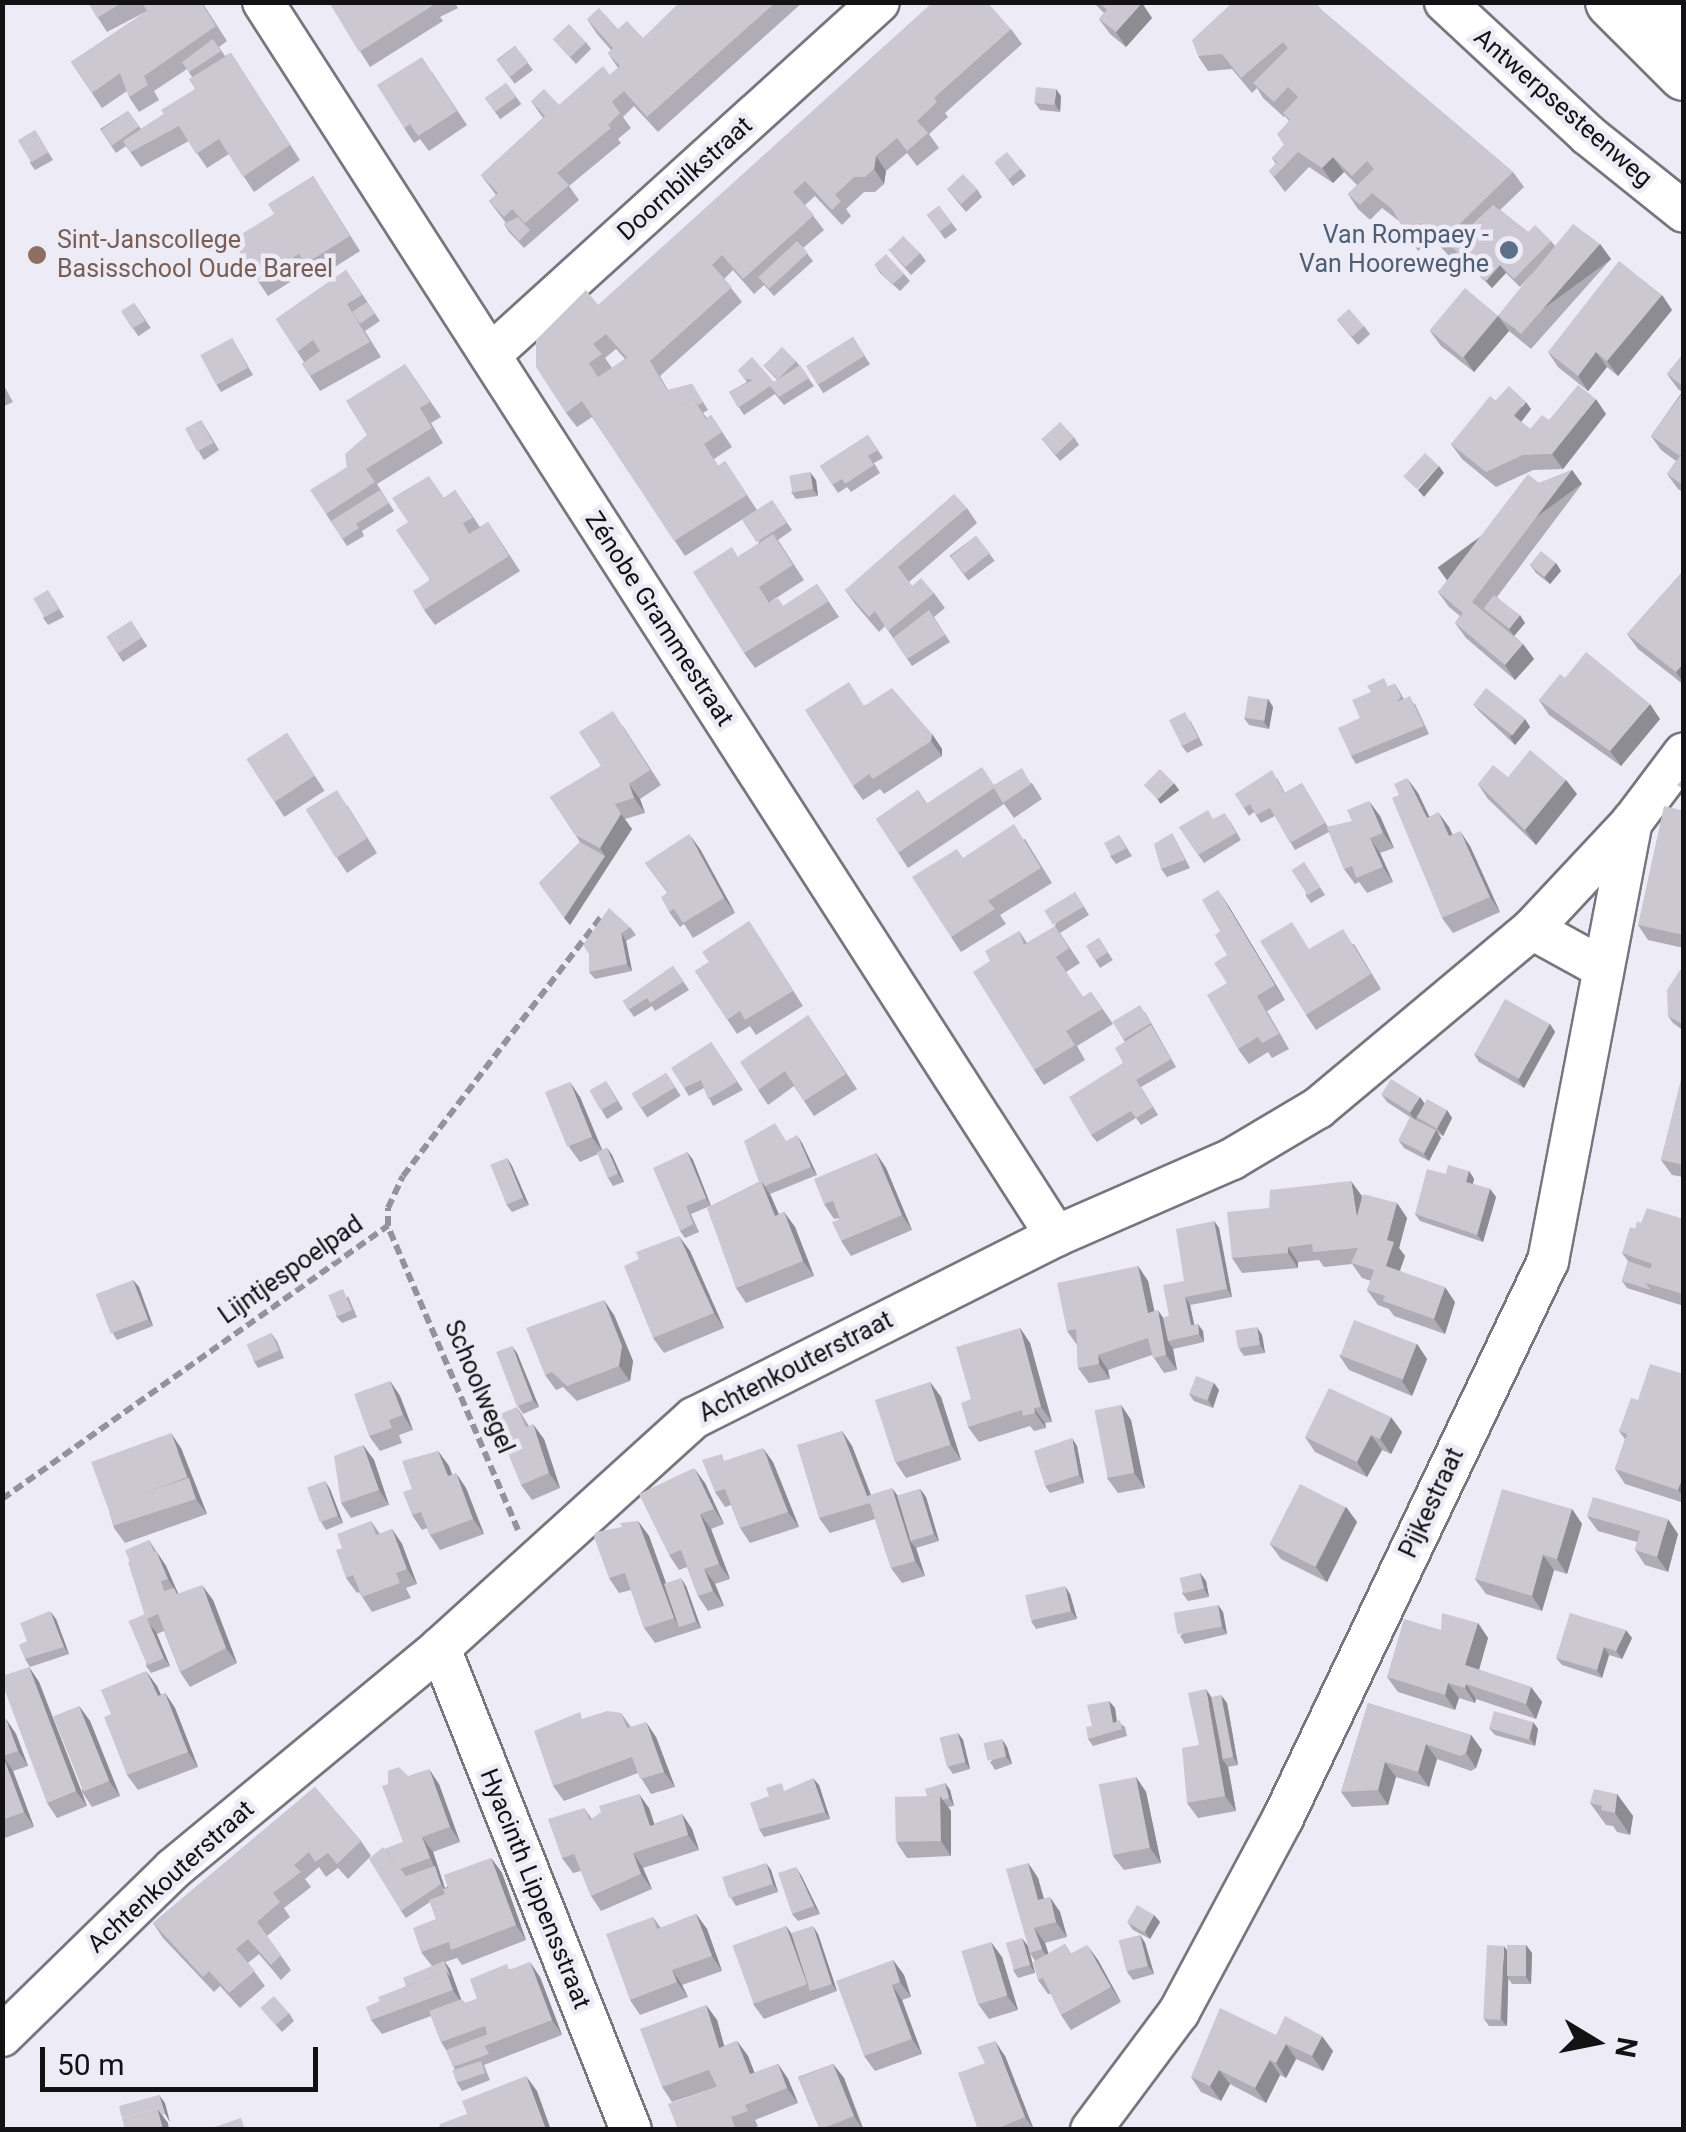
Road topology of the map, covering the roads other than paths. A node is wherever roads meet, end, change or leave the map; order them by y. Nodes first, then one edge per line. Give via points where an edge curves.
1 (263, 2) edge
2 (879, 2) edge
3 (1445, 2) edge
4 (1610, 2) edge
5 (1668, 2) edge
6 (1684, 17) edge
7 (1684, 75) edge
8 (1684, 212) edge
9 (490, 356) junction
10 (1684, 753) edge
11 (1632, 822) junction
12 (1532, 929) junction
13 (1603, 968) junction
14 (1056, 1236) junction
15 (440, 1648) junction
16 (2, 2036) edge
17 (631, 2130) edge
18 (1091, 2130) edge

1 - 9 street, Zénobe Grammestraat
2 - 9 street, Doornbilkstraat
3 - 8 street, Antwerpsesteenweg via 1588,135
4 - 7 main road
5 - 6 main road
9 - 14 street, Zénobe Grammestraat
10 - 11 street, Achtenkouterstraat
11 - 12 street, Achtenkouterstraat
11 - 13 street, Pijkestraat
12 - 13 street
12 - 14 street, Achtenkouterstraat via 1318,1108 1232,1159
13 - 18 street, Pijkestraat via 1548,1261 1283,1818 1179,2012
14 - 15 street, Achtenkouterstraat via 694,1418
15 - 16 street, Achtenkouterstraat via 174,1869
15 - 17 street, Hyacinth Lippensstraat

